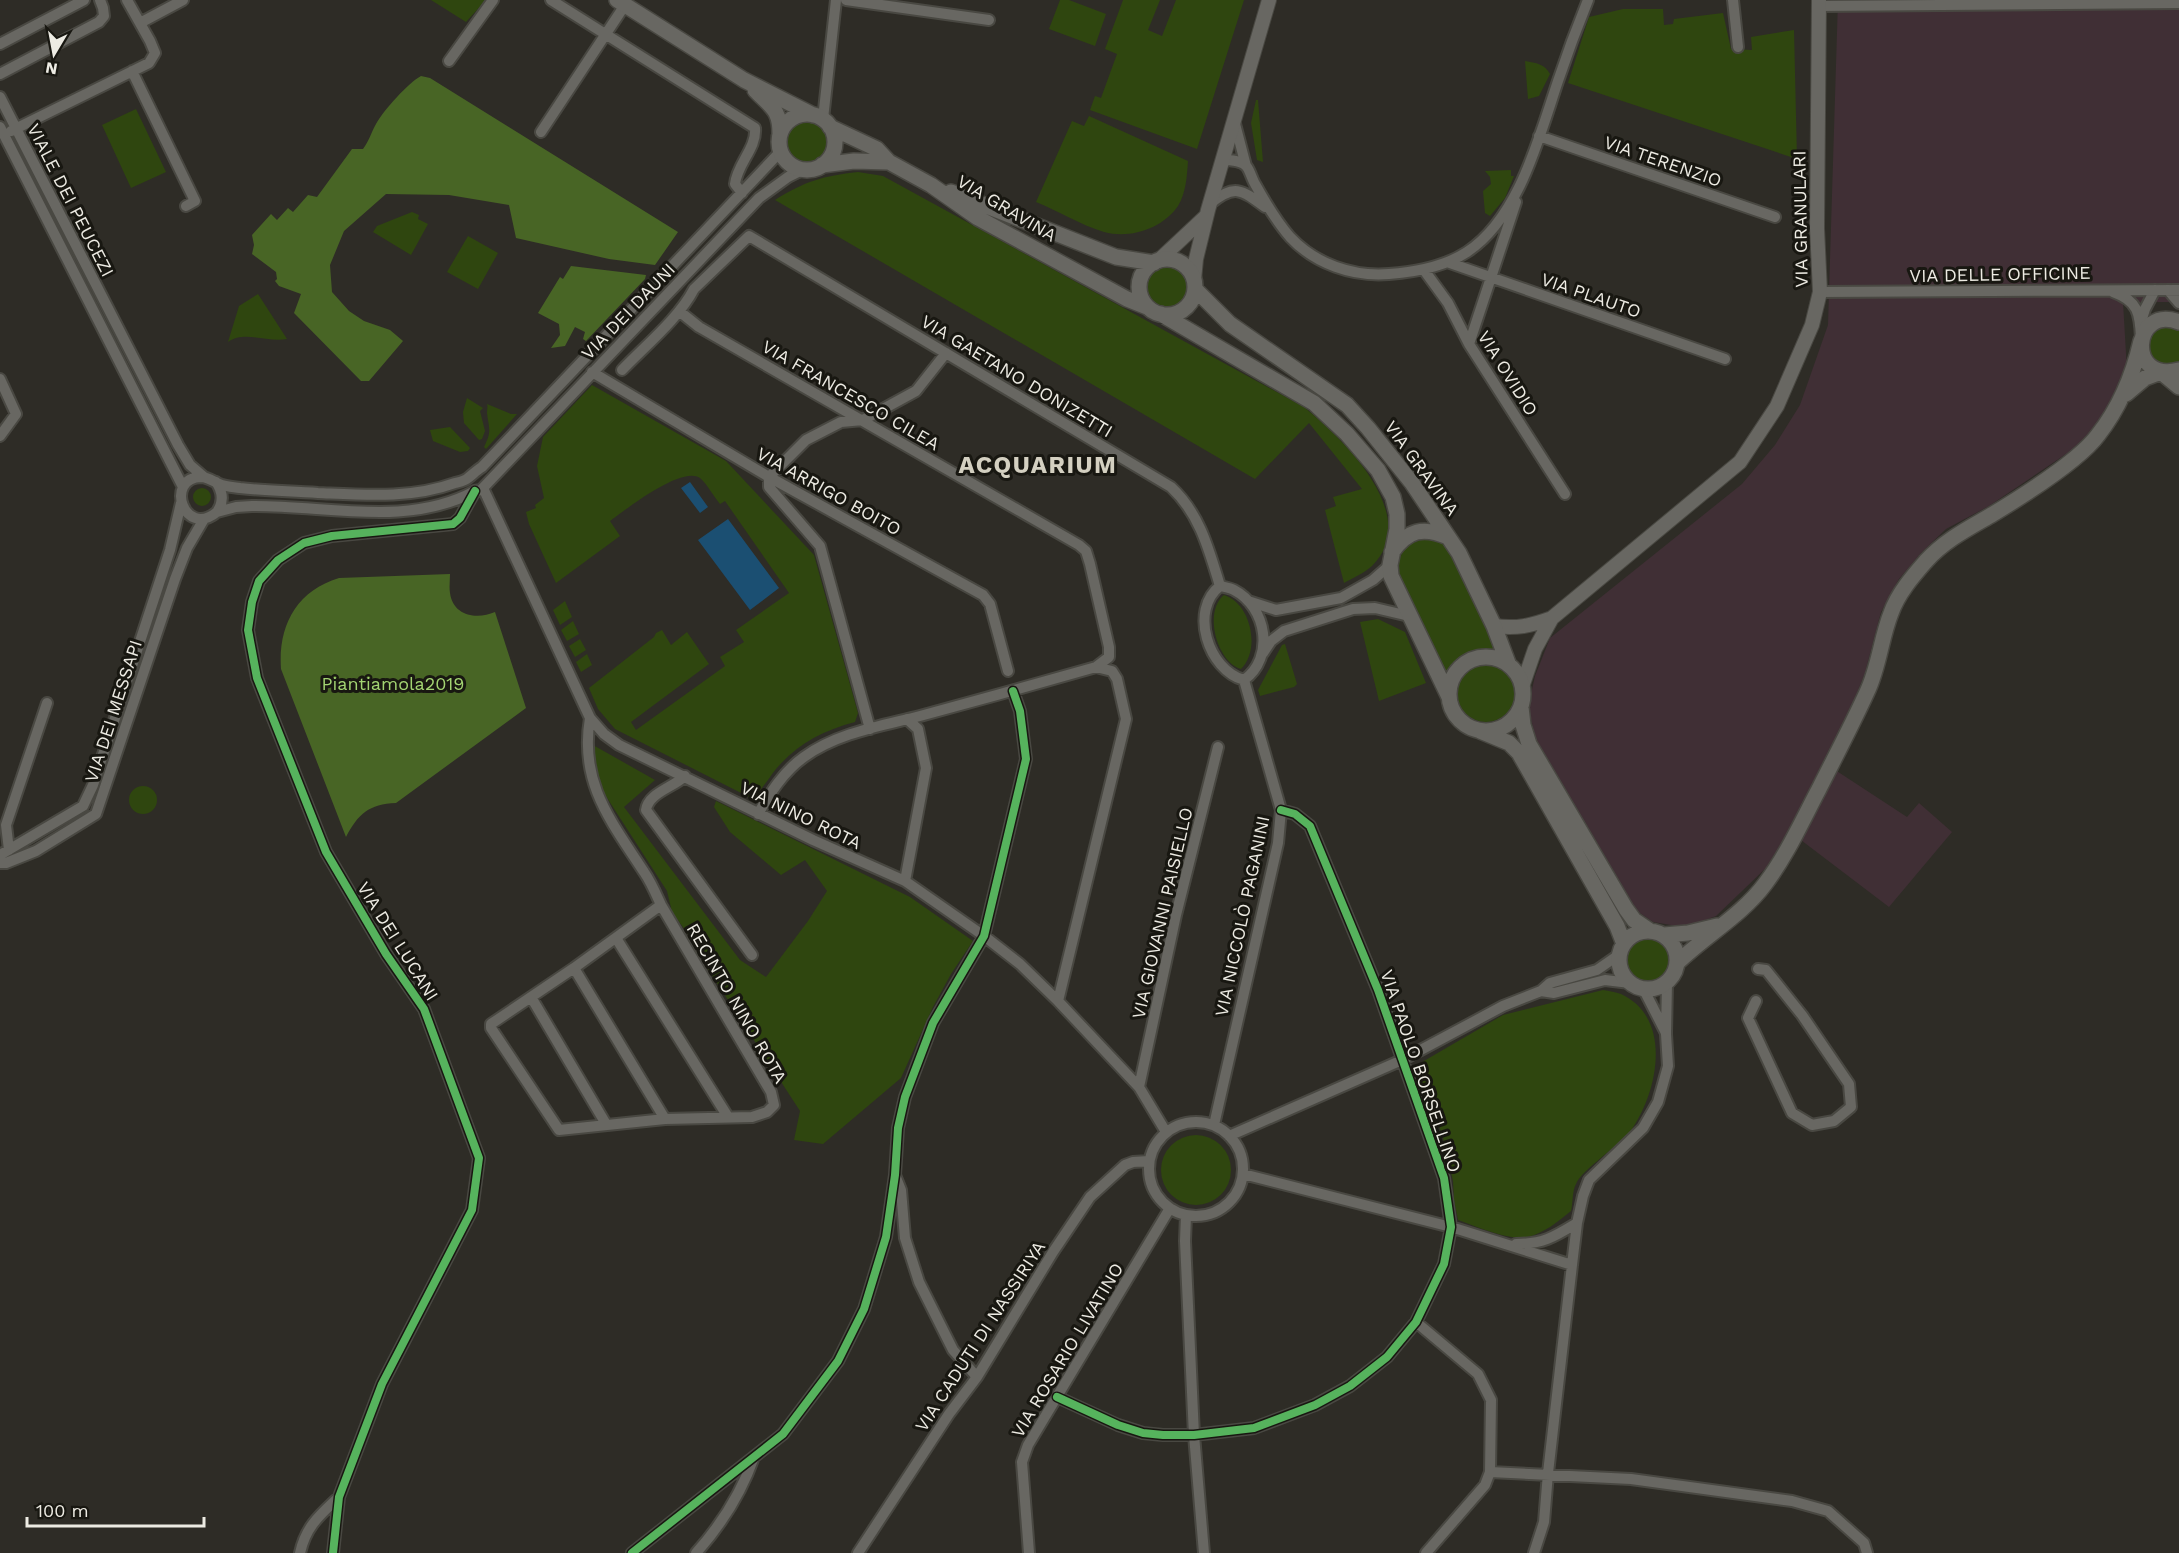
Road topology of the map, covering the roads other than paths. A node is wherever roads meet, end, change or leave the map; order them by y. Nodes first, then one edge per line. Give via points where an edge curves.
1 (84, 0) edge
2 (100, 0) edge
3 (127, 0) edge
4 (183, 0) edge
5 (493, 0) edge
6 (551, 0) edge
7 (836, 0) edge
8 (846, 0) edge
9 (1269, 0) edge
10 (1588, 0) edge
11 (1733, 0) edge
12 (621, 3) edge
13 (1819, 3) edge
14 (2179, 3) edge
15 (989, 20) dead end
16 (140, 23) junction
17 (605, 35) junction
18 (0, 44) edge
19 (1738, 46) dead end
20 (449, 61) dead end
21 (132, 71) junction
22 (0, 74) edge
23 (744, 80) junction
24 (0, 97) edge
25 (1234, 119) junction
26 (822, 120) junction
27 (16, 129) junction
28 (2, 131) edge
29 (541, 132) dead end
30 (780, 134) junction
31 (1539, 136) junction
32 (780, 152) junction
33 (1222, 160) junction
34 (889, 162) junction
35 (822, 165) junction
36 (1246, 166) junction
37 (802, 170) junction
38 (1251, 177) junction
39 (931, 184) junction
40 (1521, 185) junction
41 (1239, 191) junction
42 (742, 193) junction
43 (186, 206) dead end
44 (1208, 210) junction
45 (1270, 211) junction
46 (1775, 217) dead end
47 (79, 250) junction
48 (67, 258) junction
49 (1156, 262) junction
50 (1447, 262) junction
51 (1424, 270) junction
52 (1491, 279) junction
53 (1194, 284) junction
54 (2104, 289) junction
55 (2155, 290) junction
56 (2174, 290) edge
57 (1820, 292) junction
58 (2179, 303) edge
59 (1147, 307) junction
60 (679, 311) junction
61 (1161, 314) junction
62 (113, 317) junction
63 (2179, 322) edge
64 (100, 323) junction
65 (2140, 323) junction
66 (2141, 341) junction
67 (1469, 344) junction
68 (593, 351) junction
69 (946, 353) junction
70 (1725, 359) dead end
71 (604, 360) junction
72 (622, 370) dead end
73 (2179, 370) edge
74 (592, 372) junction
75 (2161, 372) junction
76 (0, 379) edge
77 (2179, 387) edge
78 (2122, 398) junction
79 (863, 420) junction
80 (0, 436) edge
81 (470, 476) junction
82 (204, 477) junction
83 (769, 477) junction
84 (216, 482) junction
85 (183, 487) junction
86 (481, 487) junction
87 (273, 490) junction
88 (1566, 494) dead end
89 (450, 502) junction
90 (181, 503) junction
91 (272, 506) junction
92 (217, 512) junction
93 (460, 518) junction
94 (204, 519) junction
95 (1448, 537) junction
96 (1391, 558) junction
97 (162, 576) junction
98 (175, 579) junction
99 (1220, 586) junction
100 (1248, 601) junction
101 (1409, 616) junction
102 (1552, 618) junction
103 (1494, 626) junction
104 (1261, 656) junction
105 (1508, 663) junction
106 (1096, 667) junction
107 (1008, 671) dead end
108 (1244, 680) junction
109 (1523, 684) junction
110 (1013, 691) junction
111 (1449, 697) junction
112 (47, 703) dead end
113 (119, 706) junction
114 (1521, 707) junction
115 (131, 709) junction
116 (590, 718) junction
117 (907, 719) junction
118 (870, 729) junction
119 (1480, 731) junction
120 (1218, 747) dead end
121 (103, 755) junction
122 (116, 758) junction
123 (685, 776) junction
124 (1281, 810) junction
125 (758, 814) junction
126 (4, 852) edge
127 (0, 863) edge
128 (905, 881) junction
129 (661, 905) junction
130 (1719, 926) junction
131 (1657, 933) junction
132 (984, 936) junction
133 (616, 938) junction
134 (1622, 949) junction
135 (752, 955) dead end
136 (1677, 963) junction
137 (574, 969) junction
138 (1758, 969) dead end
139 (1667, 982) junction
140 (1637, 985) junction
141 (1541, 991) junction
142 (531, 997) junction
143 (1756, 1000) dead end
144 (1058, 1001) junction
145 (1653, 1010) junction
146 (1668, 1015) junction
147 (1666, 1034) junction
148 (1402, 1060) junction
149 (1139, 1087) junction
150 (728, 1117) junction
151 (665, 1119) junction
152 (606, 1124) junction
153 (1214, 1125) junction
154 (1166, 1132) junction
155 (1229, 1136) junction
156 (1149, 1161) junction
157 (1243, 1174) junction
158 (895, 1175) junction
159 (1170, 1208) junction
160 (1186, 1215) junction
161 (1577, 1223) junction
162 (1451, 1227) junction
163 (1505, 1244) junction
164 (1572, 1265) junction
165 (1416, 1322) junction
166 (977, 1377) junction
167 (1057, 1397) junction
168 (1194, 1435) junction
169 (754, 1457) junction
170 (1490, 1472) junction
171 (1548, 1473) junction
172 (339, 1497) junction
173 (300, 1553) edge
174 (333, 1553) edge
175 (632, 1553) edge
176 (696, 1553) edge
177 (858, 1553) edge
178 (1029, 1553) edge
179 (1204, 1553) edge
180 (1426, 1553) edge
181 (1534, 1553) edge
182 (1867, 1553) edge

1 - 18 street
2 - 22 street via 104,16 99,22
3 - 16 street
4 - 16 street
5 - 20 street
6 - 17 street
7 - 26 street
8 - 15 street
9 - 25 street
10 - 31 street
11 - 19 street
12 - 17 street
12 - 23 main road
13 - 14 street
13 - 57 street, VIA GRANULARI via 1816,228
16 - 21 street via 154,53 149,63
17 - 29 street
17 - 42 street via 755,128 753,143 736,174 735,184
21 - 27 street
21 - 43 street via 195,201
23 - 26 main road
23 - 30 main road via 780,118
24 - 27 street, VIALE DEI PEUCEZI
25 - 33 street
25 - 36 street
26 - 30 main road via 796,116 783,126
26 - 34 main road via 877,149
26 - 35 main road via 834,135 833,152
27 - 28 street
27 - 47 street, VIALE DEI PEUCEZI
28 - 48 street, VIALE DEI PEUCEZI
30 - 32 main road
31 - 40 street
31 - 46 street, VIA TERENZIO
32 - 37 main road via 785,160
32 - 42 street, VIA DEI DAUNI
33 - 36 street via 1235,160
33 - 44 street
34 - 35 main road
34 - 39 main road
35 - 37 main road
36 - 38 street
37 - 71 street, VIA DEI DAUNI via 759,198
38 - 41 street via 1248,186
38 - 45 street
39 - 49 main road, VIA GRAVINA via 1116,257
39 - 59 main road, VIA GRAVINA via 978,218
40 - 50 street via 1487,234 1468,251
40 - 52 street
41 - 44 street via 1224,192
41 - 45 street
42 - 68 street, VIA DEI DAUNI
44 - 49 street
44 - 53 street
45 - 51 street via 1312,256 1337,268 1373,275
47 - 48 street
47 - 62 street, VIALE DEI PEUCEZI
48 - 64 street, VIALE DEI PEUCEZI
49 - 53 main road via 1172,260 1181,264
49 - 59 main road via 1146,268 1139,284
50 - 51 street
50 - 52 street, VIA PLAUTO
51 - 67 street, VIA OVIDIO via 1448,303
52 - 67 street
52 - 70 street, VIA PLAUTO
53 - 61 main road via 1192,300 1186,308
53 - 95 main road, VIA GRAVINA via 1230,324 1347,405 1412,483
54 - 55 street, VIA DELLE OFFICINE
54 - 57 street, VIA DELLE OFFICINE
54 - 65 street via 2132,302
55 - 56 street, VIA DELLE OFFICINE
55 - 65 street
56 - 58 street
57 - 102 street, VIA GRANULARI via 1812,326 1777,406 1740,462
59 - 61 main road
60 - 69 street, VIA GAETANO DONIZETTI via 694,289 749,236
60 - 72 street
60 - 79 street, VIA FRANCESCO CILEA via 699,327
61 - 96 main road, VIA GRAVINA via 1314,403 1347,434 1378,470 1393,497 1397,514
62 - 64 street
62 - 82 street, VIALE DEI PEUCEZI via 178,445 190,465
63 - 66 main road via 2156,321
64 - 85 street, VIALE DEI PEUCEZI
65 - 66 street
66 - 75 main road via 2148,363
66 - 78 main road
67 - 88 street, VIA OVIDIO
68 - 71 street
68 - 81 street, VIA DEI DAUNI
69 - 79 street via 915,391
69 - 99 street, VIA GAETANO DONIZETTI via 1171,488 1185,500 1201,527
71 - 74 street, VIA DEI DAUNI
73 - 75 main road
74 - 83 street, VIA ARRIGO BOITO
74 - 86 street, VIA DEI DAUNI
75 - 77 main road
75 - 78 main road via 2145,378
76 - 80 street via 16,414
78 - 130 main road via 2097,437 2077,456 1952,537 1906,584 1891,612 1869,689 1796,834 1765,885
79 - 83 street via 840,422 806,440
79 - 106 street, VIA FRANCESCO CILEA via 1086,551 1110,652
81 - 86 street, VIA NINO ROTA via 468,484
81 - 86 street via 481,473 485,478
81 - 87 street, VIA DEI DAUNI via 436,490 379,496
82 - 84 street
82 - 85 street via 192,479
83 - 107 street, VIA ARRIGO BOITO via 983,595 990,604
83 - 118 street via 769,487 820,546
84 - 87 street, VIA DEI DAUNI
84 - 92 street via 222,492
85 - 90 street
86 - 89 street, VIA DEI DAUNI
86 - 93 street
86 - 116 street, VIA NINO ROTA
87 - 91 street
89 - 91 street, VIA DEI DAUNI via 438,507 369,513
89 - 93 street via 460,509
90 - 94 street via 192,516
90 - 97 street, VIA DEI MESSAPI
91 - 92 street, VIA DEI DAUNI
92 - 94 street
93 - 172 street, VIA DEI LUCANI via 453,524 332,536 304,543 278,560 259,581 248,630 257,678 326,852 386,954 424,1009 480,1158 472,1210 382,1384
94 - 98 street, VIA DEI MESSAPI
95 - 96 main road, VIA GRAVINA via 1438,532 1412,532 1401,540
95 - 103 main road, VIA GRAVINA
96 - 100 street via 1373,580 1341,598 1276,610
96 - 101 main road, VIA GRAVINA via 1390,576
97 - 98 street
97 - 113 street, VIA DEI MESSAPI
98 - 115 street, VIA DEI MESSAPI
99 - 100 street via 1234,590
99 - 108 street via 1208,600 1206,637 1227,672
100 - 104 street via 1257,613 1263,634
101 - 104 street via 1375,608 1353,609 1284,631
101 - 111 main road, VIA GRAVINA
102 - 103 street via 1530,626
102 - 109 street via 1535,649
103 - 105 main road, VIA GRAVINA
104 - 108 street via 1252,674
105 - 109 main road
105 - 111 main road via 1485,656 1468,662 1454,674
106 - 110 street
106 - 144 street via 1112,671 1117,679 1126,719
108 - 124 street, VIA NICCOLÒ PAGANINI
109 - 114 main road
110 - 117 street
110 - 132 street via 1020,711 1026,759
111 - 119 main road via 1462,723
112 - 126 street via 6,825
113 - 115 street
113 - 121 street, VIA DEI MESSAPI
114 - 119 main road via 1505,726
114 - 131 main road via 1529,744 1626,909 1634,920
115 - 122 street, VIA DEI MESSAPI
116 - 123 street, VIA NINO ROTA via 619,745
116 - 129 street, RECINTO NINO ROTA via 587,735 593,786
117 - 118 street
117 - 128 street via 918,729 926,768
118 - 125 street via 827,743 803,757 772,791
119 - 134 main road via 1509,743 1519,753 1617,926
120 - 149 street, VIA GIOVANNI PAISIELLO
121 - 122 street
121 - 126 street, VIA DEI MESSAPI via 83,806
122 - 127 street, VIA DEI MESSAPI via 96,814 36,851
123 - 125 street, VIA NINO ROTA
123 - 135 street via 654,797 646,810
124 - 148 street, VIA PAOLO BORSELLINO via 1295,814 1310,826 1378,990
124 - 153 street, VIA NICCOLÒ PAGANINI via 1278,843
125 - 128 street, VIA NINO ROTA
128 - 132 street, VIA NINO ROTA
129 - 133 street, RECINTO NINO ROTA
129 - 150 street, RECINTO NINO ROTA via 771,1092 774,1105 767,1112 752,1117
130 - 131 main road via 1688,933
130 - 136 main road
131 - 134 main road via 1635,933
131 - 136 main road via 1674,947
132 - 144 street, VIA NINO ROTA
132 - 158 street via 933,1023 914,1069 898,1128
133 - 137 street, RECINTO NINO ROTA
133 - 150 street
134 - 140 main road via 1621,970
134 - 141 street via 1597,970 1550,983
136 - 139 main road
137 - 142 street, RECINTO NINO ROTA
137 - 151 street
138 - 143 street via 1766,970 1777,983 1849,1084 1851,1107 1834,1121 1812,1125 1792,1113 1748,1018
139 - 140 main road via 1660,986
139 - 146 street
140 - 141 street via 1605,980 1554,993
140 - 145 street
141 - 148 street via 1503,1006
142 - 152 street
142 - 152 street, RECINTO NINO ROTA via 496,1020 491,1028 559,1130
144 - 149 street, VIA NINO ROTA
145 - 146 street
145 - 147 street
146 - 147 street
147 - 161 street via 1668,1066 1658,1102 1643,1128 1589,1180
148 - 155 street
148 - 162 street, VIA PAOLO BORSELLINO via 1444,1178
149 - 154 street, VIA NINO ROTA
150 - 151 street, RECINTO NINO ROTA
151 - 152 street, RECINTO NINO ROTA
153 - 154 street via 1181,1124
153 - 155 street
154 - 156 street
155 - 157 street via 1238,1147
156 - 159 street via 1155,1193
156 - 166 street, VIA CADUTI DI NASSIRIYA via 1125,1165 1090,1197
157 - 160 street via 1240,1186 1224,1207 1199,1216
157 - 162 street
158 - 166 street via 901,1190 905,1238 919,1282 953,1350
158 - 169 street via 877,1270 849,1340 797,1417
159 - 160 street
159 - 167 street, VIA ROSARIO LIVATINO
160 - 168 street
161 - 163 street via 1535,1244
161 - 164 street
162 - 163 street
162 - 165 street, VIA PAOLO BORSELLINO via 1444,1264
163 - 164 street
164 - 171 street
165 - 168 street, VIA PAOLO BORSELLINO via 1387,1358 1350,1386 1315,1405 1254,1428
165 - 170 street via 1478,1374 1491,1400
166 - 177 street, VIA CADUTI DI NASSIRIYA
167 - 168 street, VIA PAOLO BORSELLINO via 1143,1433
167 - 178 street, VIA ROSARIO LIVATINO via 1022,1462
168 - 179 street
169 - 175 street
169 - 176 street via 730,1510
170 - 171 street
170 - 180 street via 1485,1485
171 - 181 street via 1544,1522
171 - 182 street via 1631,1479 1792,1501 1828,1511 1864,1543
172 - 173 street via 314,1520
172 - 174 street, VIA DEI LUCANI

